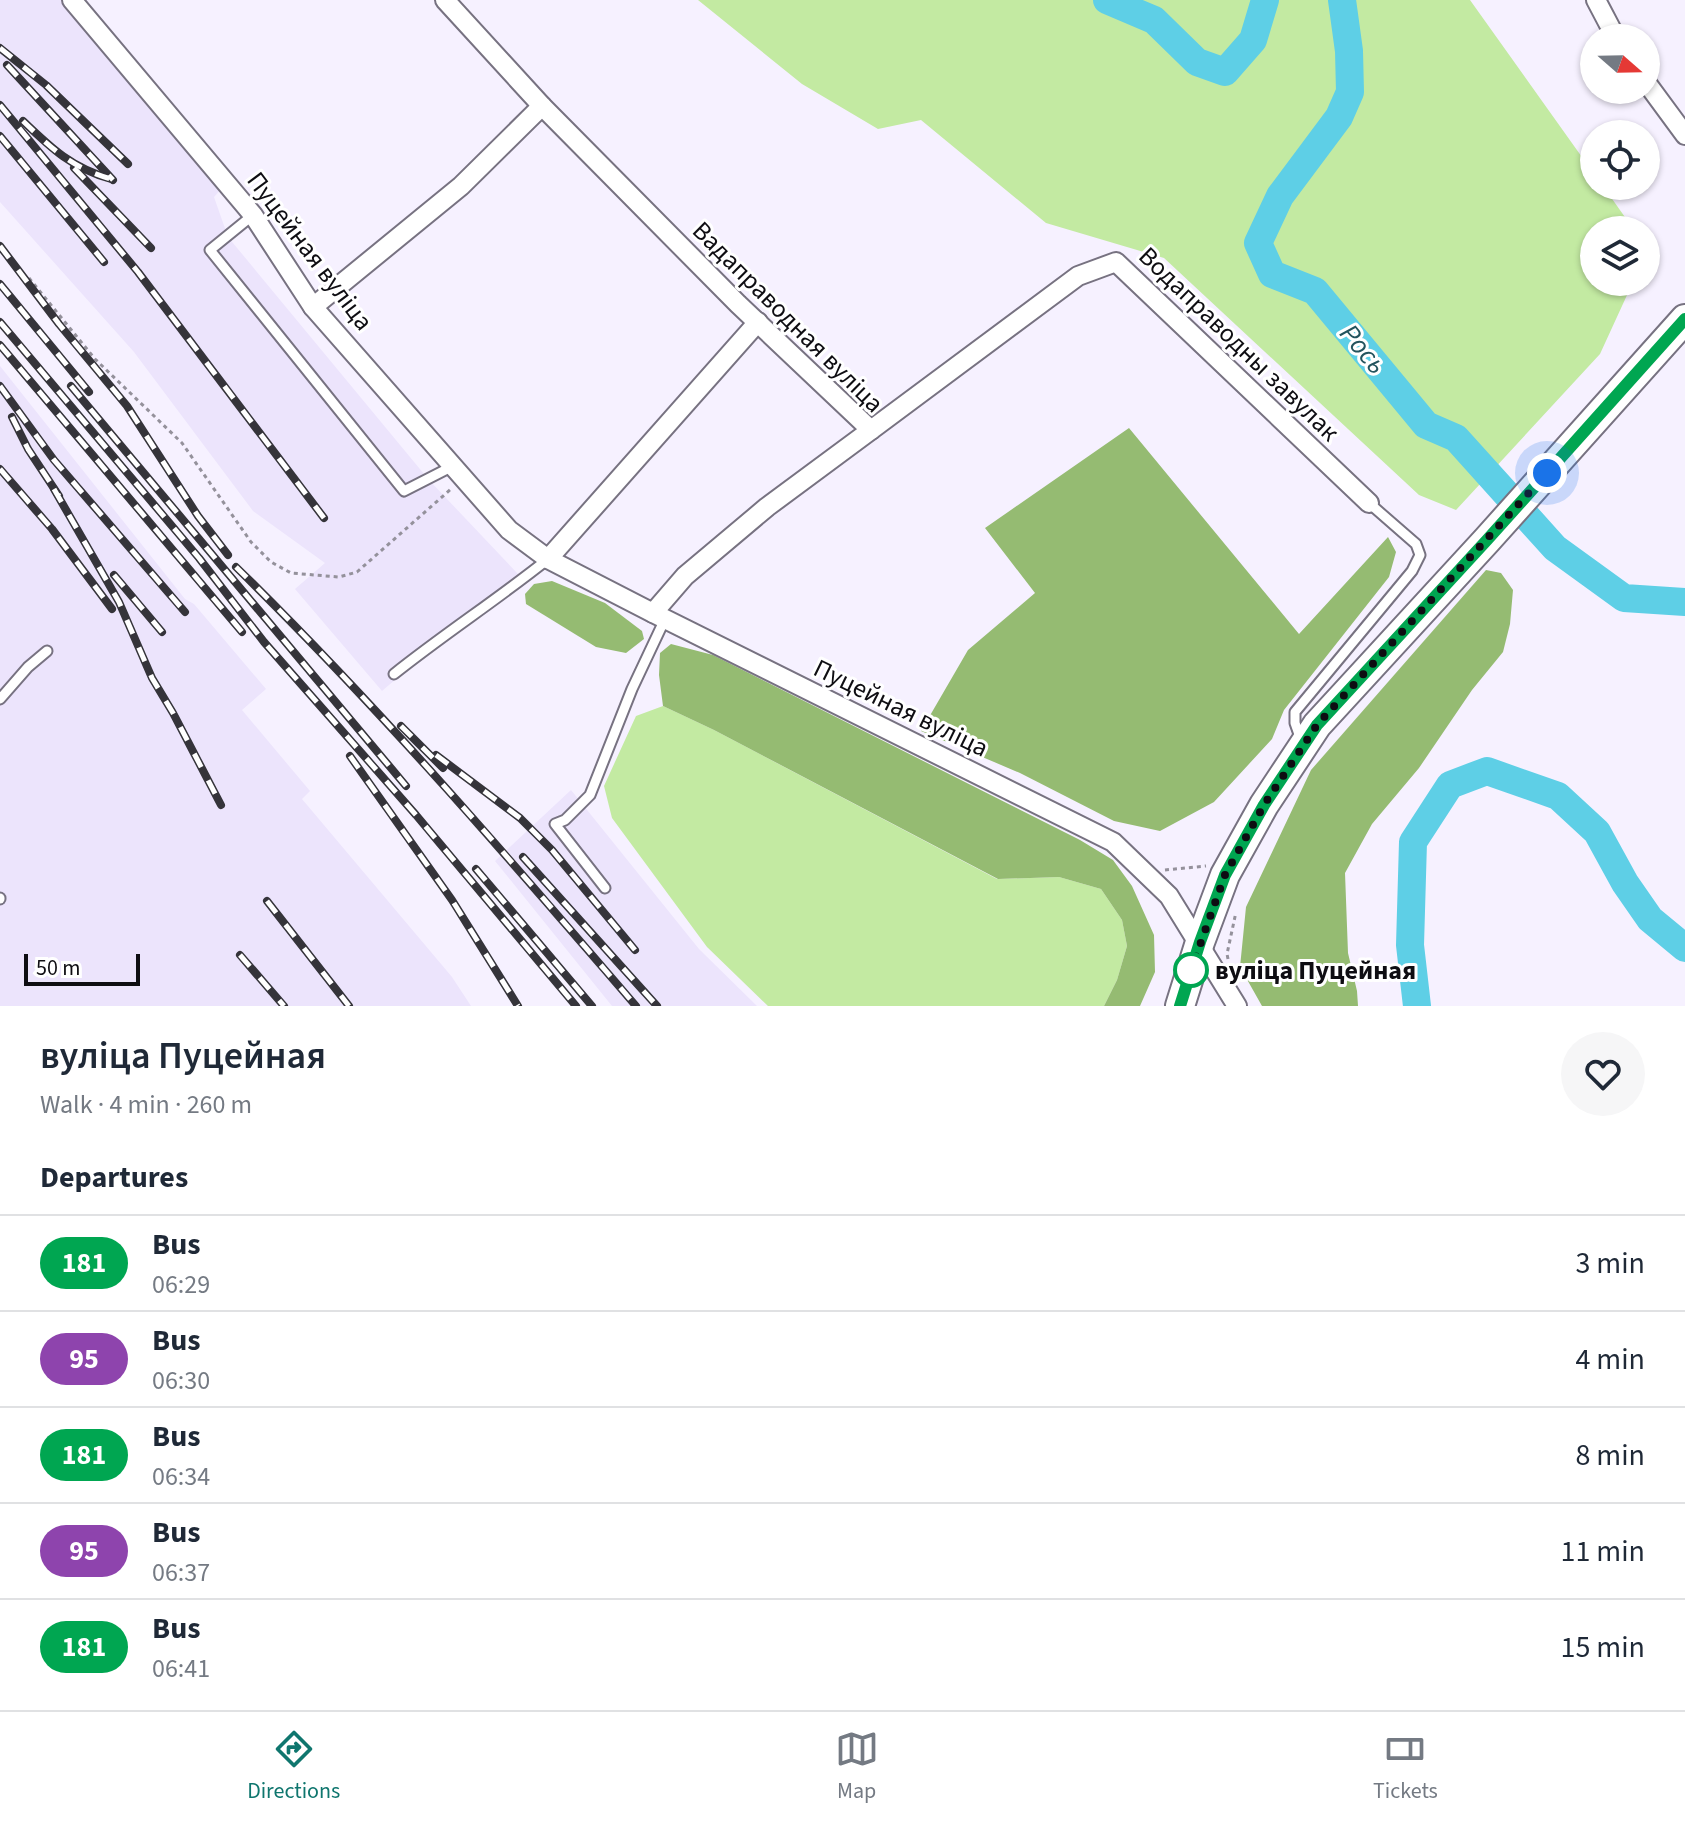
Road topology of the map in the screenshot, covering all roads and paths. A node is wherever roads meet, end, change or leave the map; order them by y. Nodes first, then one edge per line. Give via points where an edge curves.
1 (72, 0) edge
2 (445, 0) edge
3 (1596, 0) edge
4 (1609, 24) edge
5 (1660, 101) edge
6 (542, 106) junction
7 (1685, 135) edge
8 (253, 215) junction
9 (29, 278) dead end
10 (313, 307) junction
11 (1685, 319) edge
12 (758, 322) junction
13 (871, 430) junction
14 (458, 472) junction
15 (1369, 503) joint
16 (548, 559) junction
17 (659, 616) junction
18 (47, 651) dead end
19 (394, 674) dead end
20 (0, 699) edge
21 (1303, 746) junction
22 (605, 888) dead end
23 (1200, 942) junction
24 (1190, 973) junction
25 (1167, 1006) edge
26 (1180, 1006) edge
27 (1237, 1006) edge

1 - 8 street, Пуцейная вуліца
2 - 6 street, Вадаправодная вуліца
3 - 4 street
5 - 7 street
6 - 10 street via 461,186
6 - 12 street, Вадаправодная вуліца
8 - 10 street, Пуцейная вуліца
8 - 14 lane via 210,250 404,491
9 - 14 path via 95,359 182,443 251,542 291,573 339,577 357,572
10 - 14 street, Пуцейная вуліца
11 - 21 main road
12 - 13 street, Вадаправодная вуліца
12 - 16 street
13 - 15 street, Водаправодны завулак via 1078,276 1116,262
13 - 17 street, Вадаправодная вуліца via 685,576
14 - 16 street, Пуцейная вуліца via 509,530
15 - 21 lane via 1416,544 1420,555 1295,712
16 - 17 street, Пуцейная вуліца
16 - 19 lane
17 - 22 lane via 590,795 555,824
17 - 23 street, Пуцейная вуліца via 1113,842 1169,896
18 - 20 lane
21 - 23 main road via 1225,875
23 - 24 main road
23 - 27 street, Пуцейная вуліца
24 - 25 lane
24 - 26 main road

